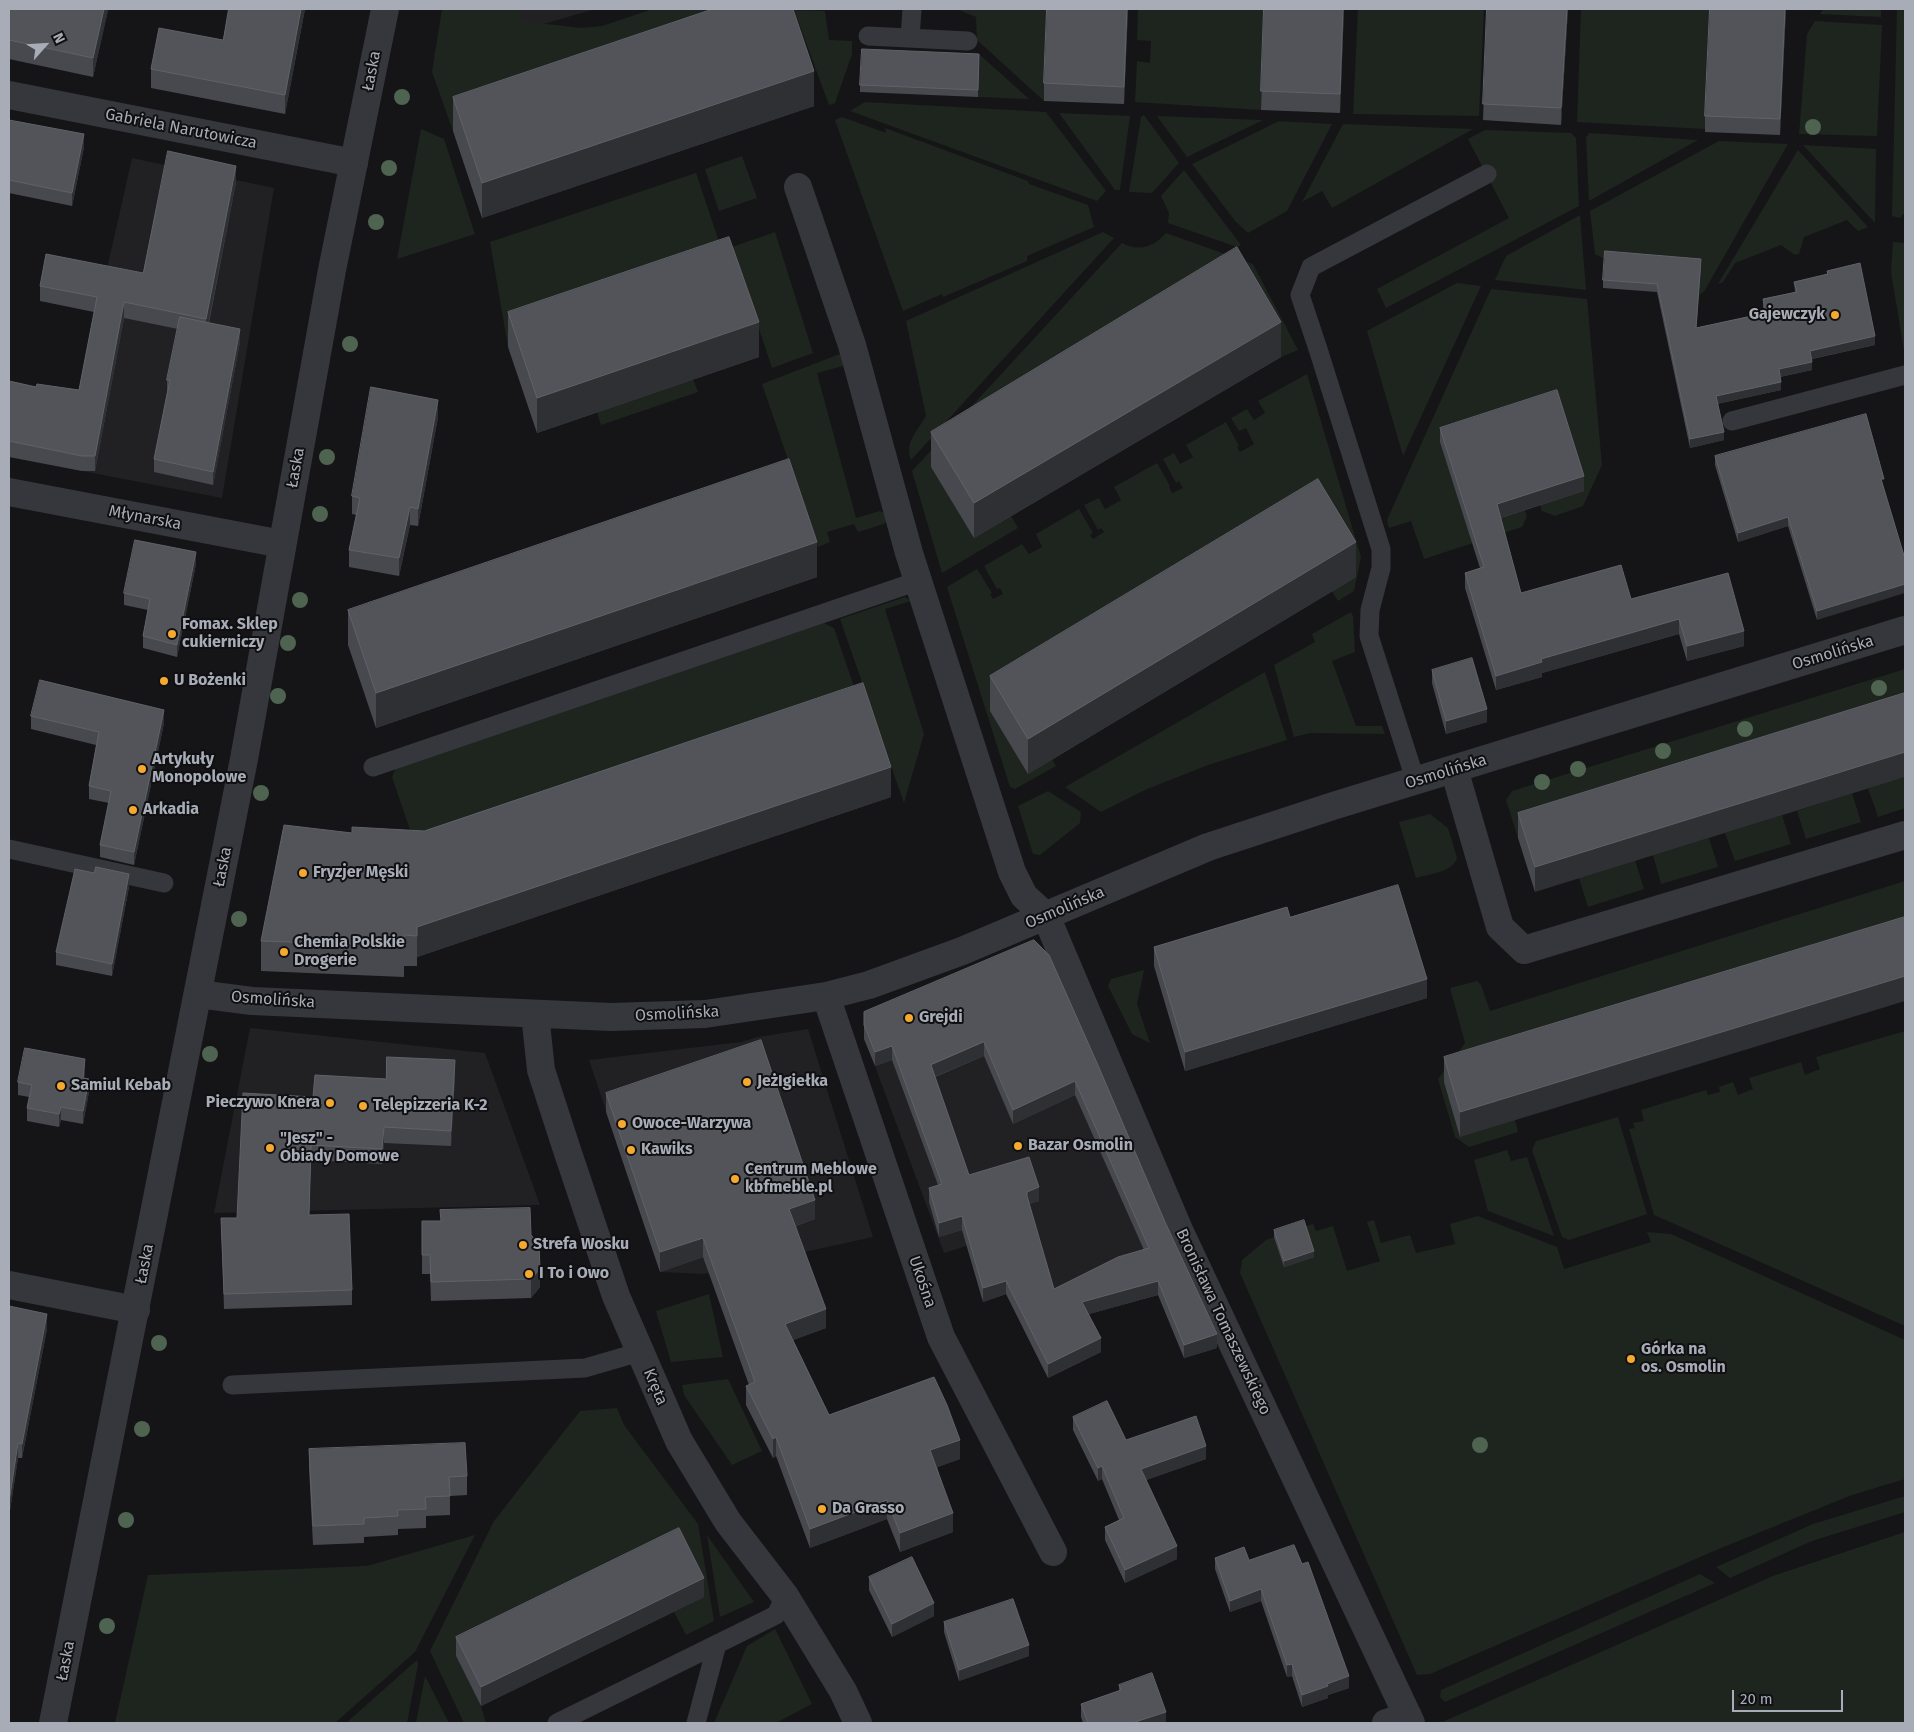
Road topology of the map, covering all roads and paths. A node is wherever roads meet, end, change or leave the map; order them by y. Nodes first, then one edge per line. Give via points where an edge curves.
1 (384, 9) edge
2 (912, 9) edge
3 (868, 36) dead end
4 (910, 38) junction
5 (968, 41) dead end
6 (9, 94) edge
7 (354, 163) junction
8 (1486, 174) dead end
9 (798, 187) dead end
10 (1905, 375) edge
11 (1732, 420) dead end
12 (9, 492) edge
13 (282, 544) junction
14 (918, 581) junction
15 (1905, 630) edge
16 (373, 767) dead end
17 (1454, 770) junction
18 (1416, 782) junction
19 (1905, 835) edge
20 (9, 849) edge
21 (164, 883) dead end
22 (1046, 916) junction
23 (198, 994) junction
24 (826, 996) junction
25 (534, 1014) junction
26 (9, 1285) edge
27 (136, 1310) junction
28 (640, 1352) junction
29 (232, 1385) dead end
30 (1053, 1552) dead end
31 (785, 1596) junction
32 (717, 1644) junction
33 (1402, 1721) edge
34 (53, 1723) edge
35 (557, 1723) edge
36 (696, 1723) edge
37 (858, 1723) edge

1 - 7 street, Łaska
2 - 4 lane
3 - 4 lane
4 - 5 lane
6 - 7 street, Gabriela Narutowicza
7 - 13 street, Łaska
8 - 18 lane via 1311,266 1300,295 1381,549 1381,568 1370,610 1369,636
9 - 14 street via 852,345
10 - 11 lane
12 - 13 street, Młynarska
13 - 23 street, Łaska
14 - 16 lane
14 - 22 street via 1012,872 1024,896
15 - 17 street, Osmolińska
17 - 18 street, Osmolińska
17 - 19 street via 1500,927 1524,950
18 - 22 street, Osmolińska via 1208,848
20 - 21 lane
22 - 24 street, Osmolińska via 869,985
22 - 33 street, Bronisława Tomaszewskiego via 1179,1230
23 - 25 street, Osmolińska via 252,1001
23 - 27 street, Łaska
24 - 25 street, Osmolińska via 705,1014 611,1017
24 - 30 street, Ukośna via 942,1337
25 - 28 street, Kręta via 541,1070 616,1296
26 - 27 street
27 - 34 street, Łaska
28 - 29 lane via 585,1368
28 - 31 street, Kręta via 679,1441 728,1522
31 - 32 lane via 776,1615
31 - 37 street, Kręta via 843,1691
32 - 35 lane
32 - 36 lane

